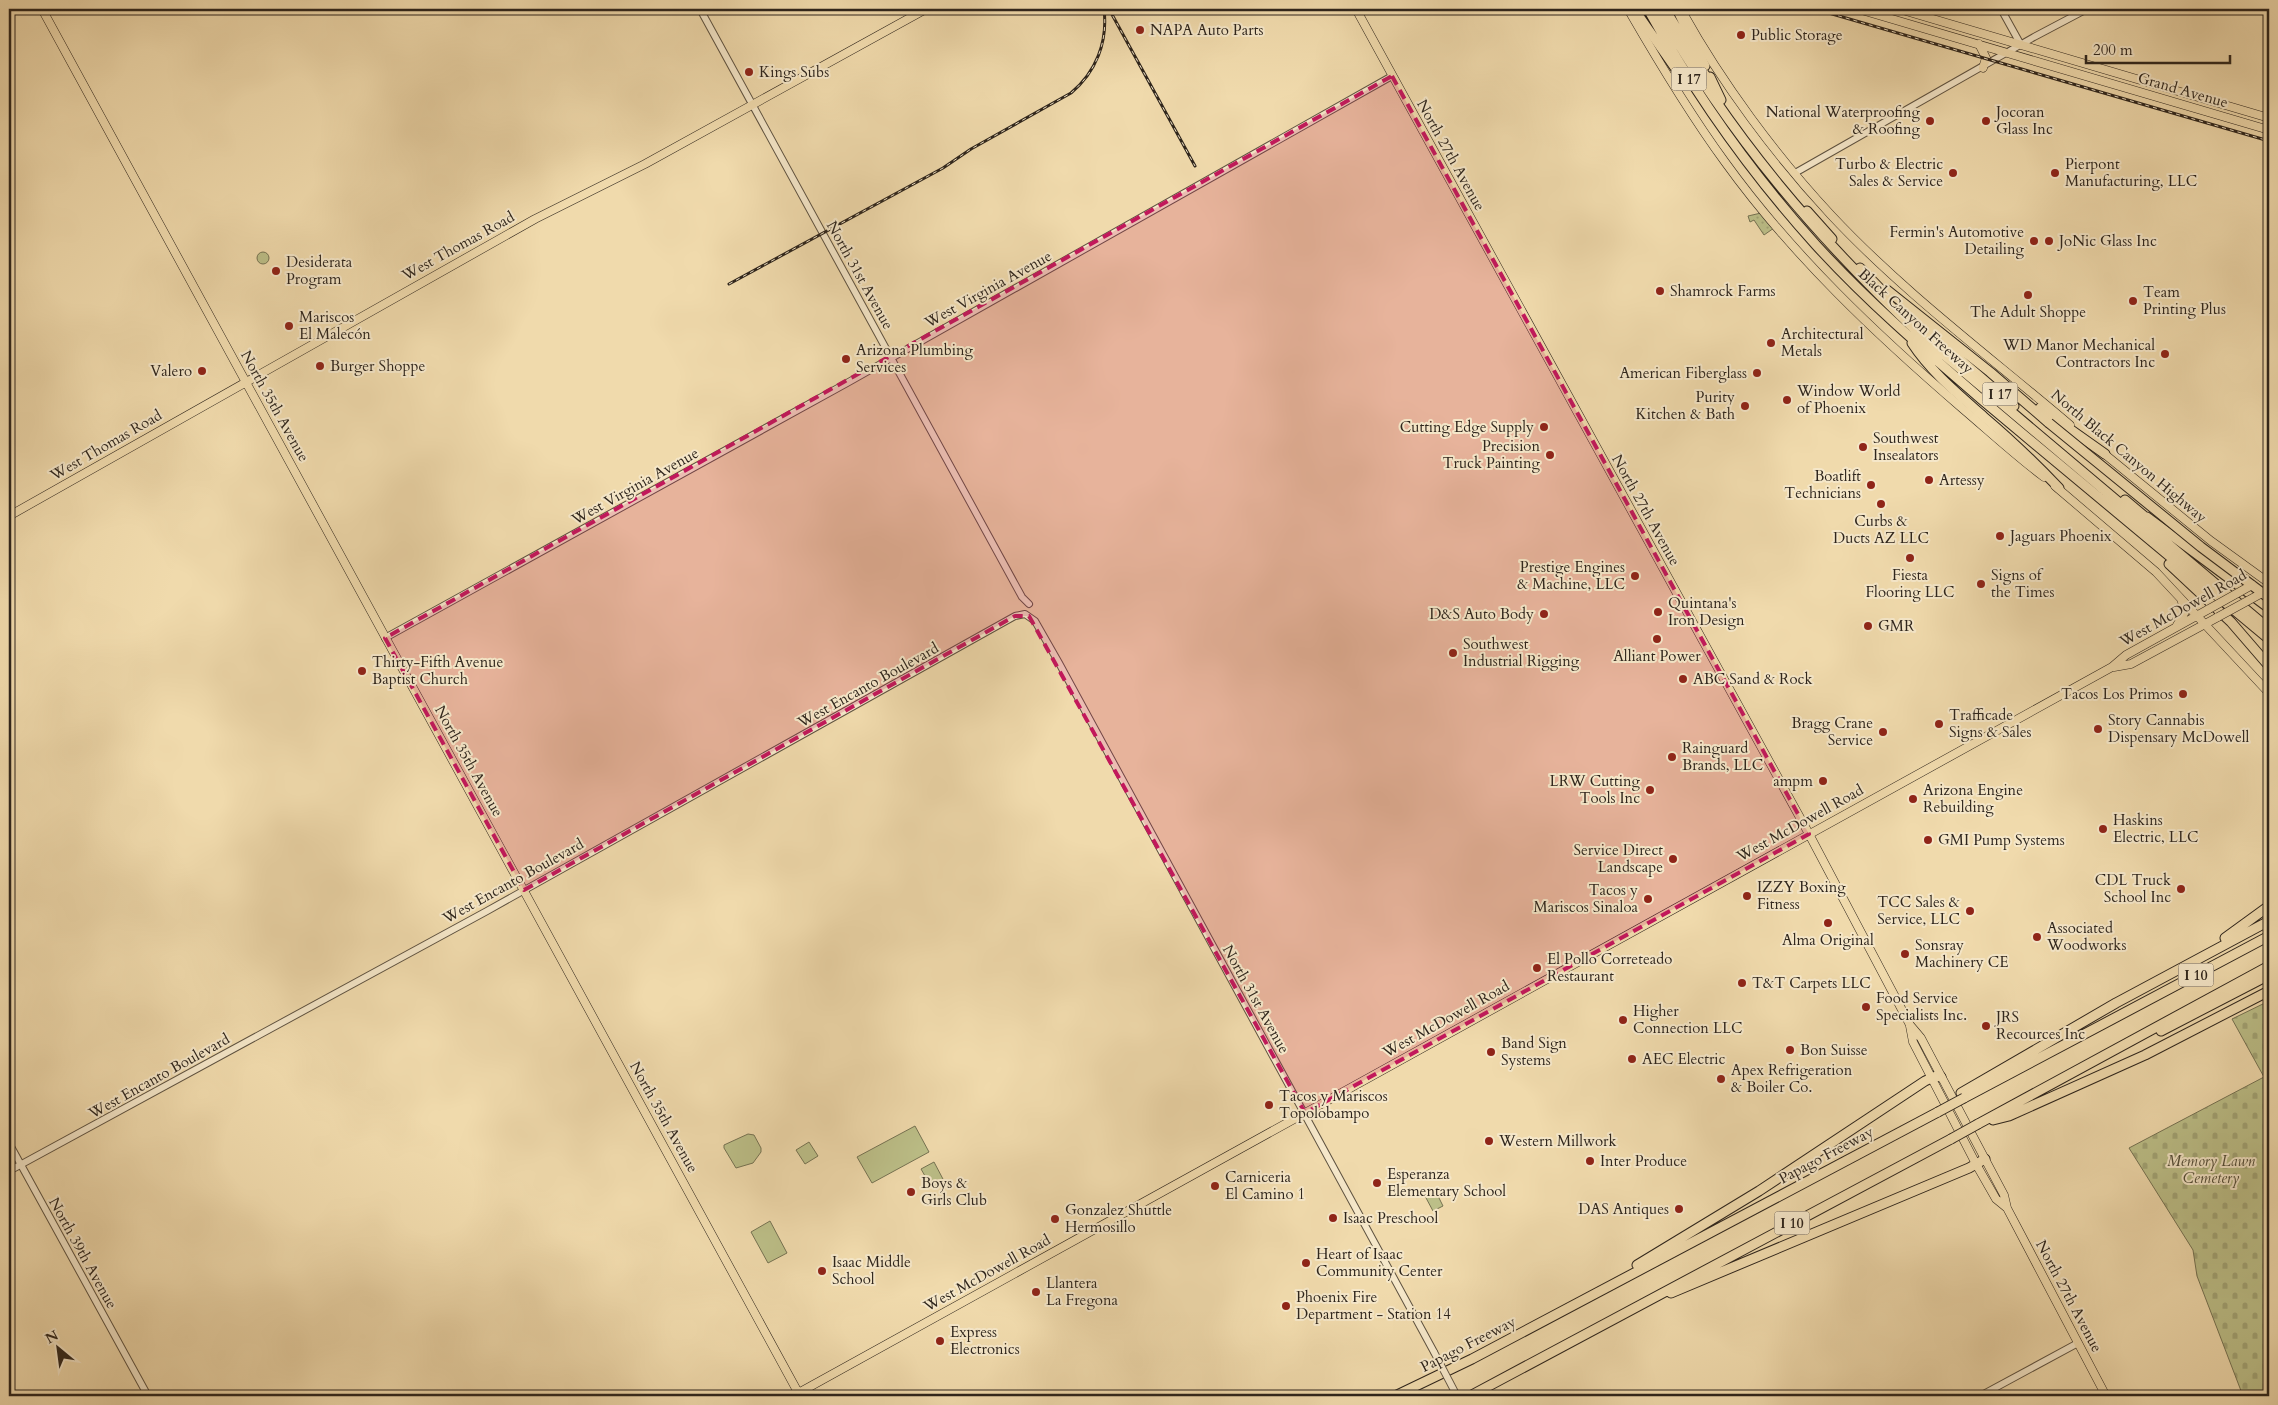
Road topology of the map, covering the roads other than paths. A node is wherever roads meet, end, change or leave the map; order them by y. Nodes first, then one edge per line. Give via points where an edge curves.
1 (42, 9) edge
2 (700, 9) edge
3 (926, 9) edge
4 (1356, 9) edge
5 (1628, 9) edge
6 (1634, 9) edge
7 (1648, 9) edge
8 (1658, 9) edge
9 (1665, 9) edge
10 (1677, 9) edge
11 (1681, 9) edge
12 (1858, 9) edge
13 (1899, 9) edge
14 (2001, 9) edge
15 (2087, 9) edge
16 (1979, 44) junction
17 (2021, 45) junction
18 (2009, 52) junction
19 (1982, 68) junction
20 (1392, 76) junction
21 (2141, 80) junction
22 (2138, 91) junction
23 (1721, 100) junction
24 (752, 105) junction
25 (2269, 118) edge
26 (1719, 124) junction
27 (2269, 130) edge
28 (1795, 174) junction
29 (1864, 273) junction
30 (1904, 333) junction
31 (891, 358) junction
32 (1990, 372) junction
33 (246, 381) junction
34 (2104, 454) junction
35 (2059, 488) junction
36 (2140, 512) junction
37 (2118, 515) junction
38 (9, 516) edge
39 (2267, 579) edge
40 (2267, 594) edge
41 (2179, 595) junction
42 (1030, 604) dead end
43 (2269, 608) edge
44 (1029, 616) joint
45 (2197, 616) junction
46 (2205, 624) junction
47 (2269, 624) edge
48 (2176, 628) junction
49 (2269, 629) edge
50 (385, 638) junction
51 (2269, 639) edge
52 (2269, 666) edge
53 (2112, 667) junction
54 (2269, 692) edge
55 (1809, 834) junction
56 (524, 890) junction
57 (2269, 906) edge
58 (2269, 921) edge
59 (2254, 924) junction
60 (2269, 936) edge
61 (2269, 966) edge
62 (2269, 975) edge
63 (2269, 991) edge
64 (1910, 1025) junction
65 (2137, 1041) junction
66 (1941, 1077) junction
67 (1931, 1078) junction
68 (1962, 1096) junction
69 (1305, 1113) junction
70 (1978, 1124) junction
71 (9, 1143) edge
72 (1985, 1159) junction
73 (1976, 1164) junction
74 (21, 1165) junction
75 (9, 1170) edge
76 (2007, 1208) junction
77 (1590, 1296) junction
78 (1634, 1309) junction
79 (2078, 1343) junction
80 (135, 1374) junction
81 (797, 1395) edge
82 (144, 1396) edge
83 (148, 1396) edge
84 (1395, 1396) edge
85 (1457, 1396) edge
86 (1470, 1396) edge
87 (1980, 1396) edge
88 (2106, 1396) edge

1 - 33 main road, North 35th Avenue
2 - 24 street, North 31st Avenue
3 - 24 main road, West Thomas Road
4 - 20 main road, North 27th Avenue
5 - 35 main road via 1681,99 1725,163 1798,250 1836,292 1912,365
6 - 26 highway
7 - 26 highway, Black Canyon Freeway / I 17
8 - 49 highway via 1693,68 1759,161 1812,226 1869,287 1924,338
9 - 23 highway, Black Canyon Freeway / I 17
10 - 23 highway
11 - 28 main road, North Black Canyon Highway via 1726,81
12 - 16 main road, Grand Avenue
13 - 17 main road, Grand Avenue
14 - 17 street
15 - 17 street
16 - 18 main road, Grand Avenue
16 - 19 main road via 1986,58
17 - 18 street
17 - 21 main road, Grand Avenue
18 - 19 street
18 - 22 main road, Grand Avenue
19 - 28 street
20 - 31 street, West Virginia Avenue
20 - 55 main road, North 27th Avenue
21 - 22 main road
21 - 25 main road, Grand Avenue
22 - 27 main road, Grand Avenue
23 - 29 highway, Black Canyon Freeway / I 17 via 1791,192
24 - 31 street, North 31st Avenue
24 - 33 main road, West Thomas Road via 621,177 528,223
26 - 30 highway, Black Canyon Freeway / I 17 via 1811,240
28 - 34 main road, North Black Canyon Highway via 1831,215 1904,285
29 - 32 highway
29 - 36 highway, Black Canyon Freeway / I 17 via 1933,338
30 - 35 highway via 1934,372
30 - 37 highway, Black Canyon Freeway / I 17
31 - 42 street, North 31st Avenue via 1022,597
31 - 50 street, West Virginia Avenue
32 - 34 highway
32 - 40 highway, bridge via 2200,547
33 - 38 main road, West Thomas Road
33 - 50 main road, North 35th Avenue
34 - 39 main road, North Black Canyon Highway via 2212,542
35 - 41 main road
36 - 43 highway
36 - 47 highway, Black Canyon Freeway / I 17
37 - 51 highway, Black Canyon Freeway / I 17
37 - 52 highway via 2231,622
39 - 45 main road, West McDowell Road, bridge
40 - 46 main road, West McDowell Road, bridge
41 - 45 main road
41 - 48 main road via 2185,612
44 - 56 street, West Encanto Boulevard via 1015,616
44 - 69 street, North 31st Avenue via 1041,631
45 - 46 main road
45 - 48 main road, West McDowell Road
46 - 53 main road, West McDowell Road via 2131,664
46 - 54 main road
48 - 53 main road, West McDowell Road via 2126,655
50 - 56 main road, North 35th Avenue
53 - 55 main road, West McDowell Road
55 - 64 main road, North 27th Avenue
55 - 69 main road, West McDowell Road
56 - 74 street, West Encanto Boulevard
56 - 81 main road, North 35th Avenue
57 - 59 highway
58 - 59 highway
59 - 68 highway
60 - 68 highway, Papago Freeway / I 10
61 - 65 highway, I 10
62 - 65 highway
63 - 70 highway via 2145,1055 2009,1116
64 - 66 main road, North 27th Avenue via 1921,1038
64 - 67 main road, North 27th Avenue via 1913,1042
65 - 70 highway, I 10
66 - 67 highway
66 - 72 main road, North 27th Avenue
67 - 73 main road, North 27th Avenue
67 - 77 highway via 1759,1191
68 - 77 highway, Papago Freeway / I 10, bridge
69 - 81 main road, West McDowell Road
69 - 85 street, North 31st Avenue, bridge
70 - 78 highway, I 10, bridge
71 - 74 street, North 39th Avenue
72 - 73 highway
72 - 76 main road, North 27th Avenue via 2004,1195
73 - 76 main road, North 27th Avenue via 1996,1199
73 - 78 highway
74 - 75 street, West Encanto Boulevard
74 - 80 street, North 39th Avenue
76 - 79 main road, North 27th Avenue
77 - 84 highway, Papago Freeway / I 10
78 - 86 highway, I 10
79 - 87 street
79 - 88 main road, North 27th Avenue
80 - 82 street, North 39th Avenue
80 - 83 street, North 39th Avenue

